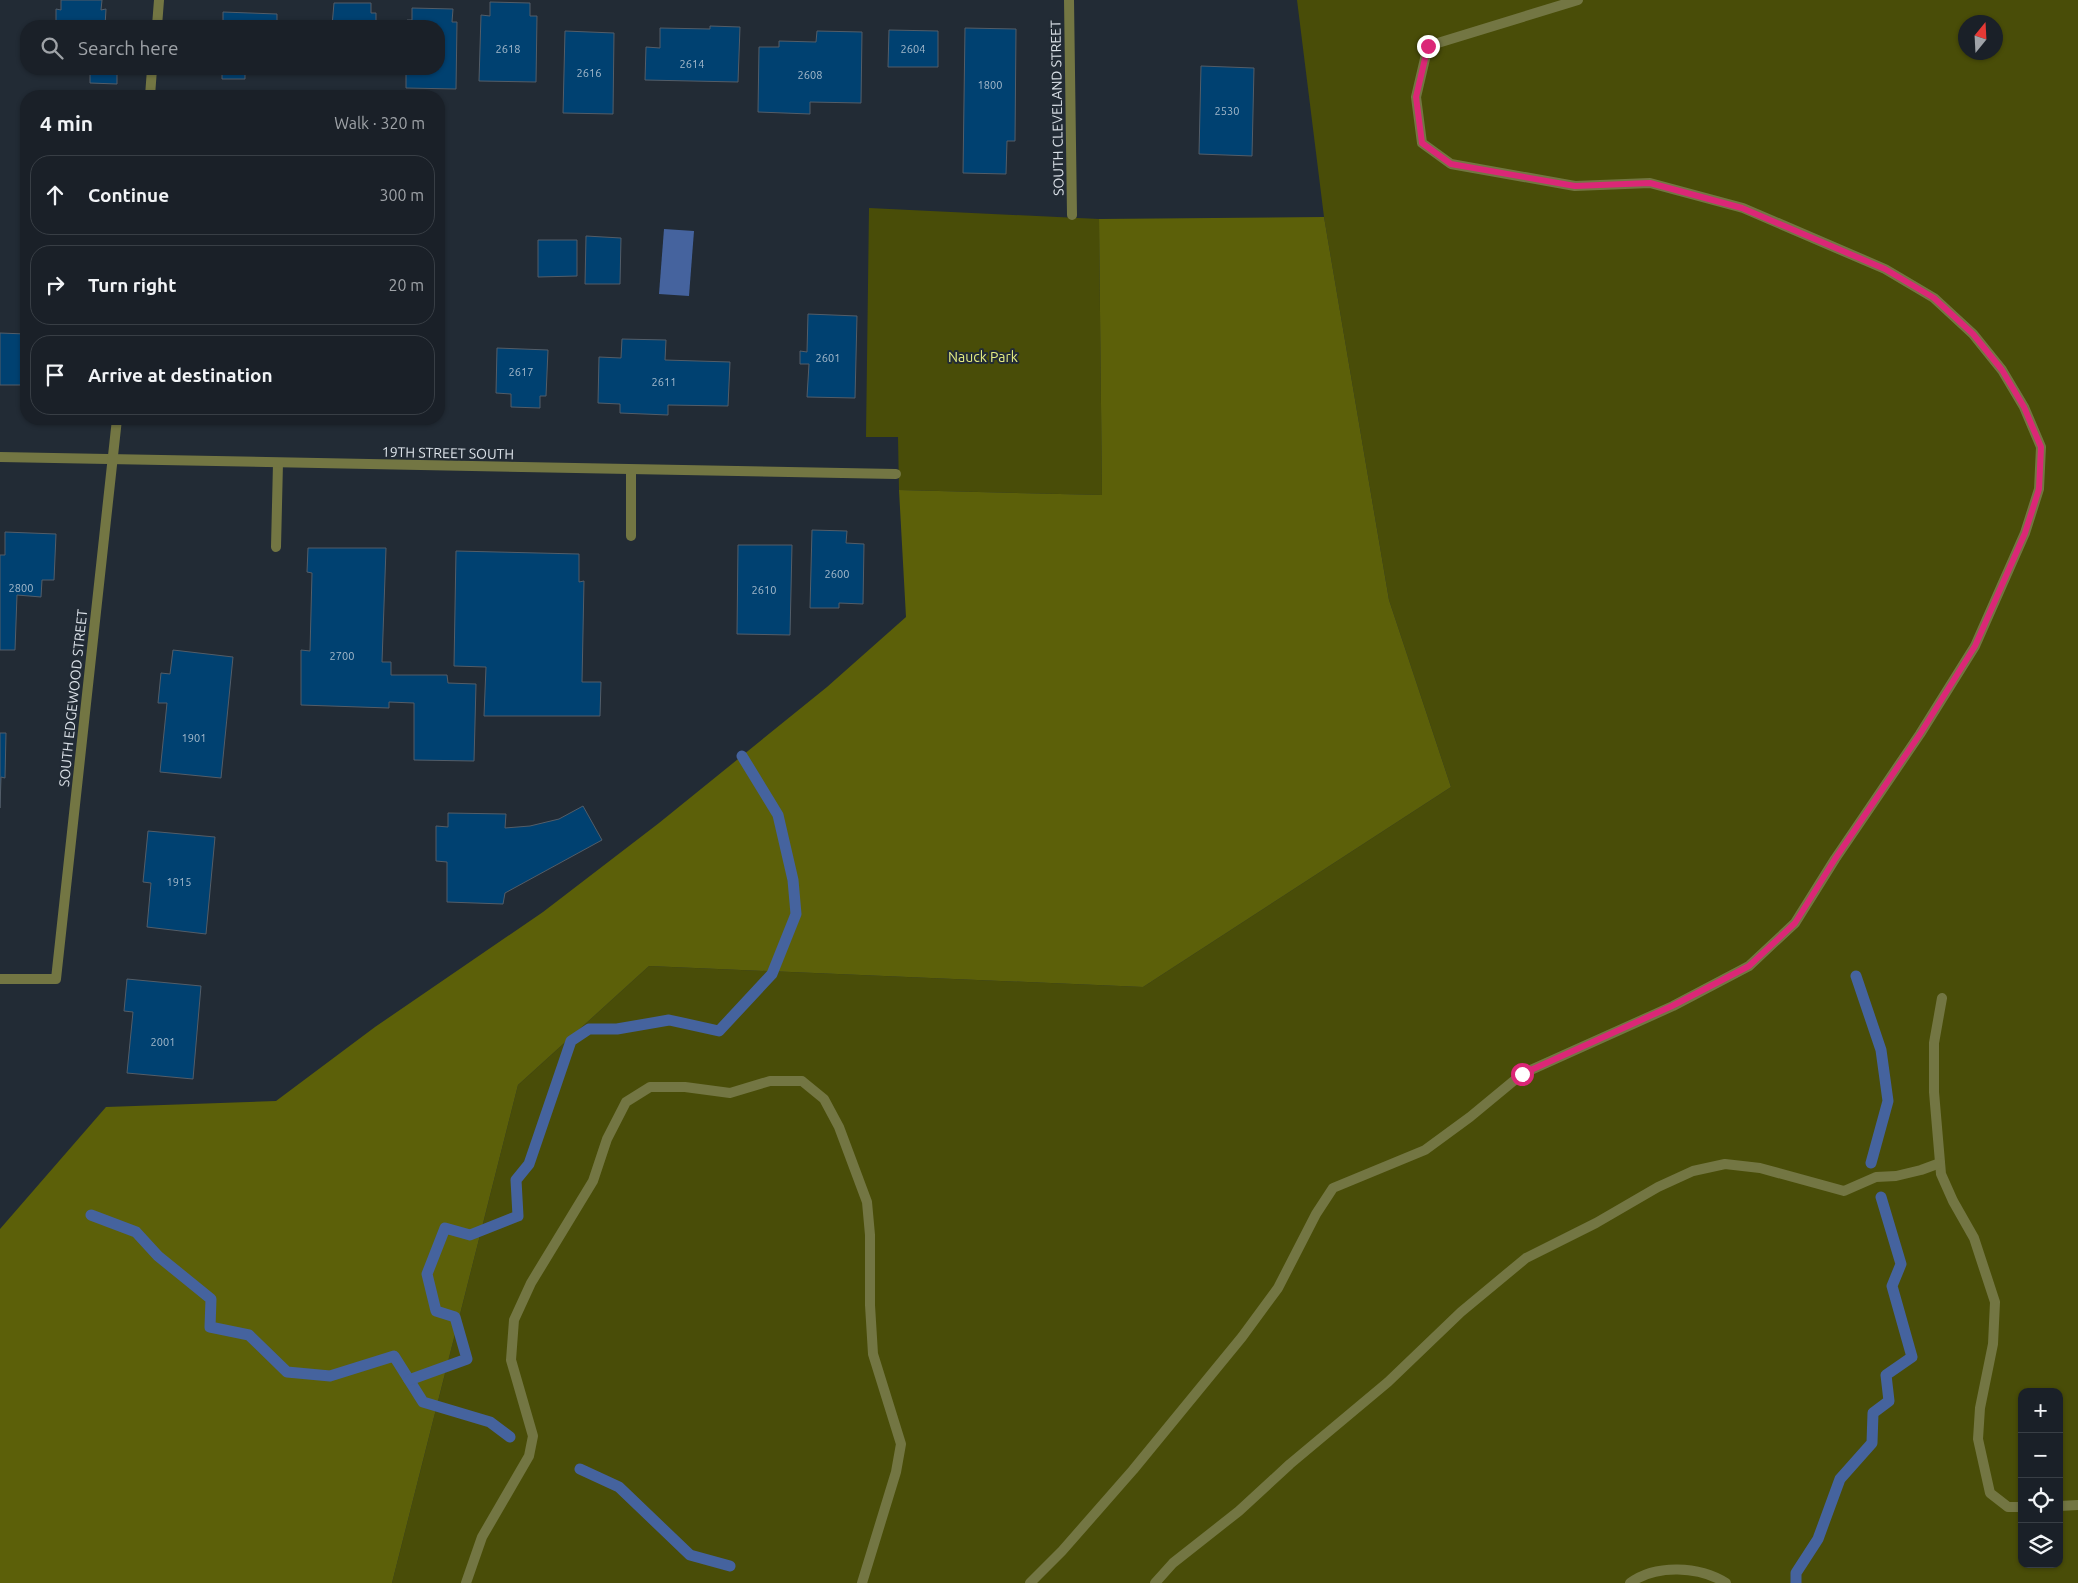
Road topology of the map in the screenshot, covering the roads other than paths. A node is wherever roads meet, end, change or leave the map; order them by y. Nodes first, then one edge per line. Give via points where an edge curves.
1 (159, 0) edge
2 (1069, 0) edge
3 (1578, 0) edge
4 (157, 20) edge
5 (152, 75) edge
6 (150, 90) edge
7 (1072, 216) dead end
8 (116, 425) edge
9 (0, 457) edge
10 (112, 459) junction
11 (278, 463) junction
12 (631, 470) junction
13 (896, 474) dead end
14 (631, 536) dead end
15 (276, 547) dead end
16 (0, 979) edge
17 (1942, 998) dead end
18 (1940, 1163) junction
19 (2078, 1505) edge
20 (2063, 1506) edge
21 (2018, 1507) edge
22 (466, 1583) edge
23 (862, 1583) edge
24 (1030, 1583) edge
25 (1155, 1583) edge
26 (1630, 1583) edge
27 (1726, 1583) edge

1 - 4 street
2 - 7 street, SOUTH CLEVELAND STREET
3 - 24 street via 1428,46 1416,97 1422,143 1451,164 1575,186 1650,183 1742,208 1885,269 1934,298 1973,334 2002,370 2024,407 2041,447 2039,489 2025,533 1975,646 1795,923 1749,966 1672,1006 1522,1074 1425,1150 1333,1188 1278,1288 1242,1337 1133,1470
5 - 6 street
8 - 10 street, SOUTH EDGEWOOD STREET
9 - 10 street, 19TH STREET SOUTH
10 - 11 street, 19TH STREET SOUTH
10 - 16 street, SOUTH EDGEWOOD STREET via 56,979
11 - 12 street, 19TH STREET SOUTH
11 - 15 street
12 - 13 street, 19TH STREET SOUTH
12 - 14 street
17 - 18 street via 1934,1043
18 - 21 street via 1941,1174 1953,1201 1974,1238 1995,1302 1993,1344 1980,1408 1978,1439 1990,1493 2008,1507
18 - 25 street via 1896,1176 1876,1177 1844,1191 1760,1168 1725,1164 1692,1171 1658,1187 1526,1258 1239,1511 1173,1563
19 - 20 street
22 - 23 street via 482,1537 529,1456 532,1443 533,1436 511,1360 514,1320 531,1283 593,1181 626,1102 650,1087 685,1087 730,1093 770,1081 802,1081 824,1099 867,1202 874,1354 901,1444 896,1472
26 - 27 street via 1641,1575 1674,1569 1700,1572

